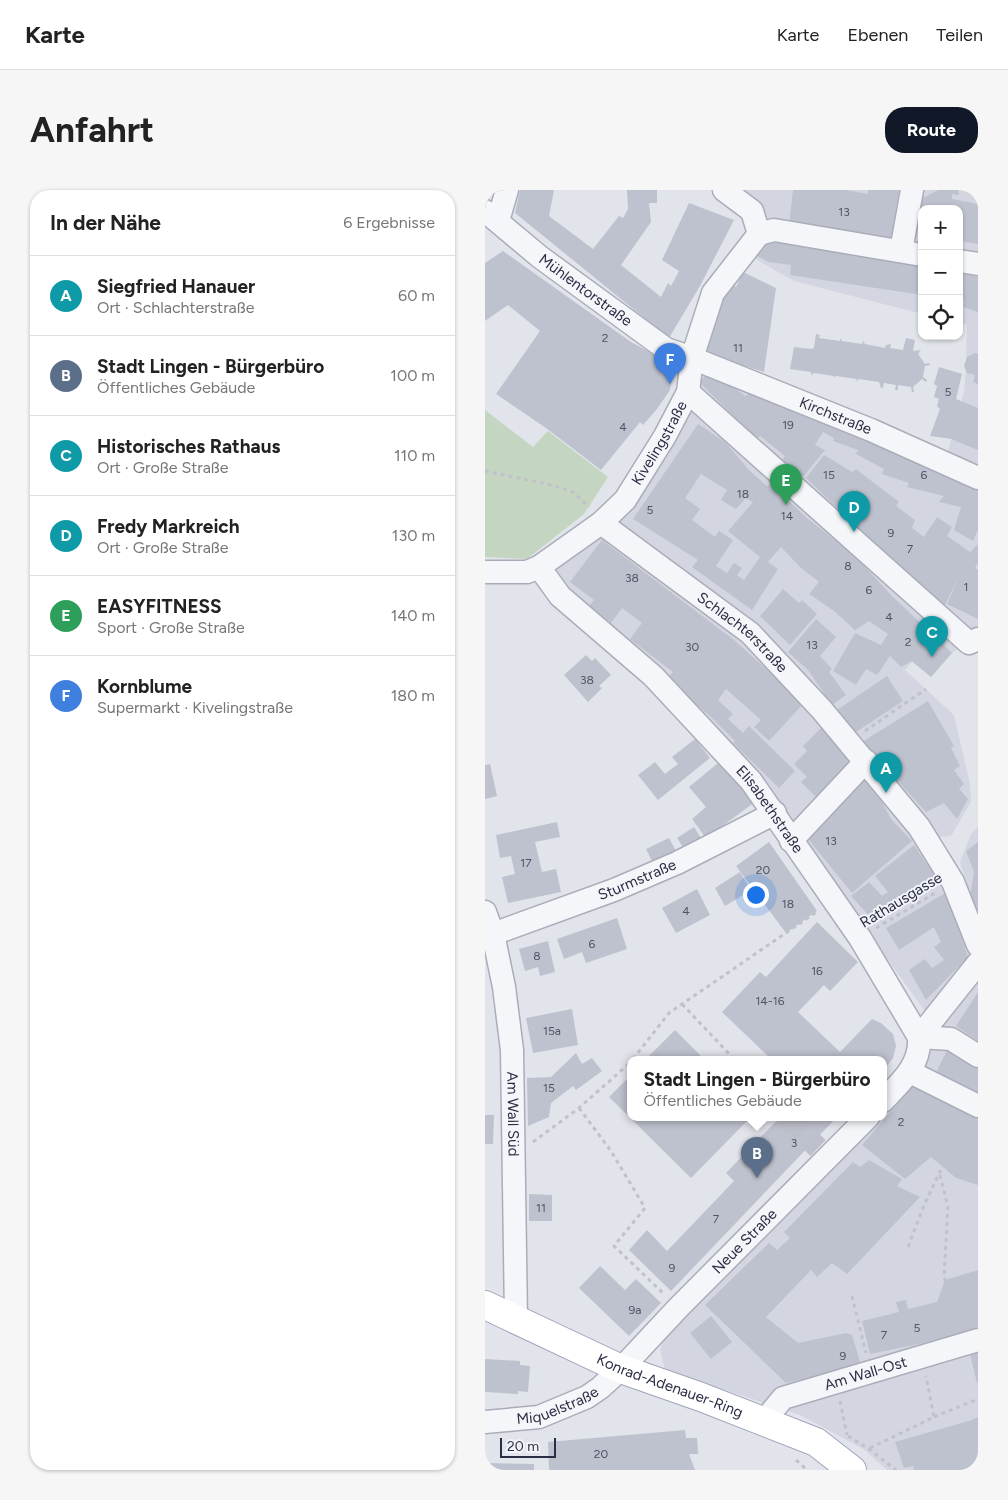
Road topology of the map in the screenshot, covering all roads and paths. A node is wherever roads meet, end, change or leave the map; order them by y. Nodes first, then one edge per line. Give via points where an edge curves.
1 (507, 190) edge
2 (724, 190) edge
3 (911, 190) edge
4 (492, 216) edge
5 (759, 234) junction
6 (911, 253) edge
7 (963, 262) edge
8 (978, 264) edge
9 (692, 358) junction
10 (688, 392) junction
11 (485, 472) edge
12 (978, 478) edge
13 (601, 523) junction
14 (539, 567) junction
15 (485, 572) edge
16 (973, 641) edge
17 (926, 689) dead end
18 (847, 742) junction
19 (866, 762) junction
20 (775, 813) junction
21 (791, 841) junction
22 (953, 882) junction
23 (835, 900) junction
24 (485, 912) edge
25 (493, 934) junction
26 (860, 938) junction
27 (978, 945) edge
28 (978, 963) edge
29 (683, 1004) junction
30 (919, 1037) junction
31 (635, 1056) edge
32 (731, 1056) edge
33 (978, 1056) edge
34 (627, 1065) edge
35 (910, 1072) junction
36 (887, 1097) edge
37 (975, 1105) edge
38 (579, 1108) junction
39 (863, 1121) edge
40 (514, 1155) junction
41 (940, 1175) junction
42 (908, 1247) dead end
43 (852, 1296) dead end
44 (485, 1305) edge
45 (678, 1308) junction
46 (516, 1320) junction
47 (970, 1342) edge
48 (922, 1355) junction
49 (621, 1369) junction
50 (870, 1371) junction
51 (836, 1381) junction
52 (978, 1399) edge
53 (934, 1417) junction
54 (764, 1421) junction
55 (485, 1422) edge
56 (847, 1435) dead end
57 (869, 1448) dead end
58 (852, 1470) edge

1 - 4 street
2 - 5 street via 752,211
3 - 6 street
4 - 9 street, Mühlentorstraße via 540,257 666,350
5 - 6 street via 774,230
5 - 9 street, Kivelingstraße via 713,293
7 - 8 street
9 - 10 street, Kivelingstraße
9 - 12 street, Kirchstraße via 871,430
10 - 13 street, Kivelingstraße via 625,500
10 - 16 street
11 - 13 path via 573,492
13 - 14 street, Kivelingstraße
13 - 18 street, Schlachterstraße via 750,633 822,710
14 - 15 street via 527,572
14 - 20 street, Elisabethstraße via 560,596 653,676 751,781
17 - 18 path
18 - 19 street, Schlachterstraße
19 - 21 street
19 - 22 street, Schlachterstraße via 919,827
20 - 21 street, Elisabethstraße
20 - 25 street, Sturmstraße via 677,863 614,890
21 - 23 street, Elisabethstraße
22 - 26 path, Rathausgasse
22 - 27 street, Schlachterstraße
23 - 26 street, Elisabethstraße
23 - 29 path
24 - 25 street, Am Wall Süd
25 - 40 street, Am Wall Süd via 512,1050
26 - 30 street, Elisabethstraße
28 - 30 street
29 - 31 path via 669,1013
29 - 32 path
30 - 33 street via 951,1039
30 - 35 street via 920,1050
34 - 38 path
35 - 36 street
35 - 37 street
37 - 41 path
38 - 40 path
38 - 45 path via 611,1151 645,1208 614,1246
39 - 45 street, Neue Straße via 823,1152 766,1221
40 - 46 street, Am Wall Süd
41 - 42 path
41 - 47 path via 948,1207 944,1276
43 - 50 path
44 - 46 main road, Konrad-Adenauer-Ring
45 - 49 street, Neue Straße
46 - 49 main road, Konrad-Adenauer-Ring
47 - 48 street, Am Wall-Ost
48 - 50 street, Am Wall-Ost
48 - 53 path
49 - 54 main road, Konrad-Adenauer-Ring
49 - 55 street, Miquelstraße via 587,1397 539,1417
50 - 51 street, Am Wall-Ost
51 - 54 street, Am Wall-Ost via 783,1398
51 - 56 path
52 - 53 path
53 - 57 path
54 - 58 main road, Konrad-Adenauer-Ring via 815,1442

